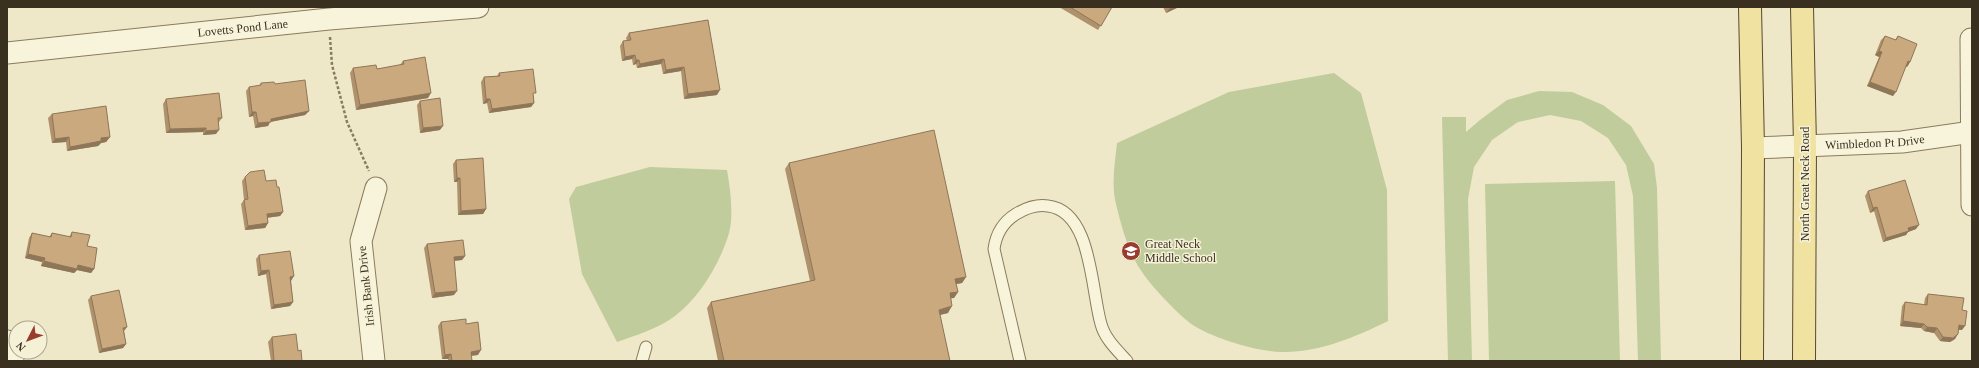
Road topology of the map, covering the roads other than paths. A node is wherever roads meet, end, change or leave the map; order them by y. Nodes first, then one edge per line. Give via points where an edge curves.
1 (478, 7) edge
2 (1750, 7) edge
3 (1802, 7) edge
4 (328, 13) edge
5 (1971, 39) dead end
6 (7, 53) edge
7 (1972, 132) edge
8 (1805, 146) junction
9 (1753, 148) junction
10 (376, 188) road end
11 (1972, 205) edge
12 (646, 347) dead end
13 (374, 361) edge
14 (642, 361) edge
15 (1020, 361) edge
16 (1127, 361) edge
17 (1752, 361) edge
18 (1804, 361) edge

1 - 4 street, Lovetts Pond Lane
2 - 9 main road
3 - 8 main road, North Great Neck Road
4 - 6 street, Lovetts Pond Lane
5 - 7 street
7 - 8 street, Wimbledon Pt Drive via 1902,142
7 - 11 street
8 - 9 street, Wimbledon Pt Drive
8 - 18 main road, North Great Neck Road
9 - 17 main road
10 - 13 street, Irish Bank Drive via 361,241
12 - 14 lane
15 - 16 lane via 994,249 1002,226 1029,207 1042,205 1054,206 1066,213 1083,237 1101,325 1108,339

